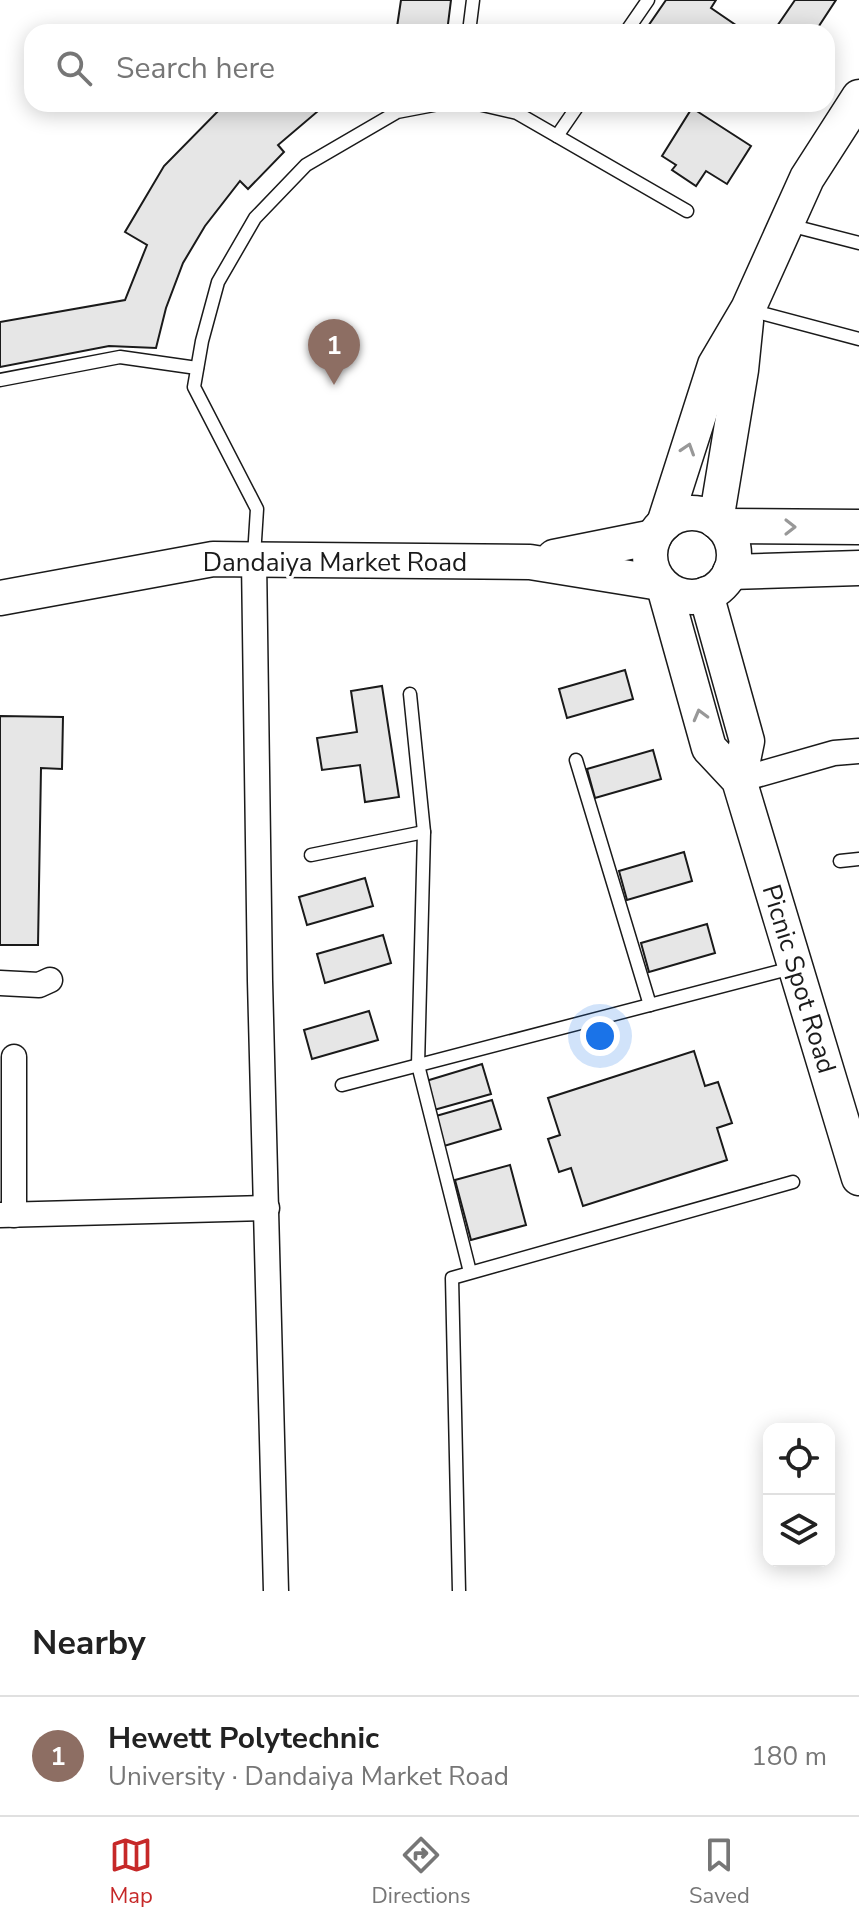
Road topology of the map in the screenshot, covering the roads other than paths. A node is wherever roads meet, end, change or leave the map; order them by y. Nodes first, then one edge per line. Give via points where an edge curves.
1 (473, 0) edge
2 (648, 0) edge
3 (470, 24) edge
4 (632, 24) edge
5 (859, 97) edge
6 (397, 112) edge
7 (513, 112) edge
8 (574, 112) edge
9 (557, 136) junction
10 (687, 211) dead end
11 (786, 224) junction
12 (859, 243) edge
13 (748, 309) junction
14 (859, 339) edge
15 (197, 368) junction
16 (0, 380) edge
17 (719, 524) junction
18 (859, 527) edge
19 (659, 530) junction
20 (254, 560) junction
21 (530, 562) junction
22 (859, 568) edge
23 (718, 583) junction
24 (662, 585) junction
25 (0, 598) edge
26 (410, 694) dead end
27 (859, 751) edge
28 (576, 760) dead end
29 (739, 780) junction
30 (424, 832) junction
31 (311, 855) dead end
32 (859, 859) edge
33 (840, 861) dead end
34 (796, 967) junction
35 (50, 980) dead end
36 (0, 983) edge
37 (650, 1005) junction
38 (14, 1057) dead end
39 (418, 1065) junction
40 (342, 1085) dead end
41 (859, 1178) edge
42 (793, 1182) dead end
43 (267, 1208) junction
44 (7, 1215) edge
45 (470, 1272) junction
46 (276, 1591) edge
47 (459, 1591) edge

1 - 3 lane
2 - 4 lane
5 - 11 street via 807,178
6 - 15 lane via 306,165 255,218 218,282
7 - 9 lane
8 - 9 lane
9 - 10 lane
11 - 12 lane
11 - 13 street
13 - 14 lane
13 - 17 street
19 -> 13 street via 715,365
15 - 16 lane via 120,357
15 - 20 lane via 194,387 257,509
17 -> 18 street
17 - 19 street via 684,514
17 - 23 street via 733,553
19 - 21 street
19 - 24 street via 650,561
20 - 21 street, Dandaiya Market Road
20 - 25 street, Dandaiya Market Road via 213,559
20 - 43 street
21 - 24 street
22 - 23 street
23 - 24 street via 695,597
23 - 29 street, Picnic Spot Road via 747,741
29 -> 24 street, Picnic Spot Road via 709,748
26 - 30 lane
27 - 29 street
28 - 37 lane
29 - 34 street, Picnic Spot Road
30 - 31 lane
30 - 39 lane
32 - 33 lane
34 - 37 lane
34 - 41 street, Picnic Spot Road
35 - 36 street via 39,985
37 - 39 lane
38 - 44 street
39 - 40 lane
39 - 45 lane
42 - 45 lane
43 - 44 street
43 - 46 street
45 - 47 lane via 452,1278

